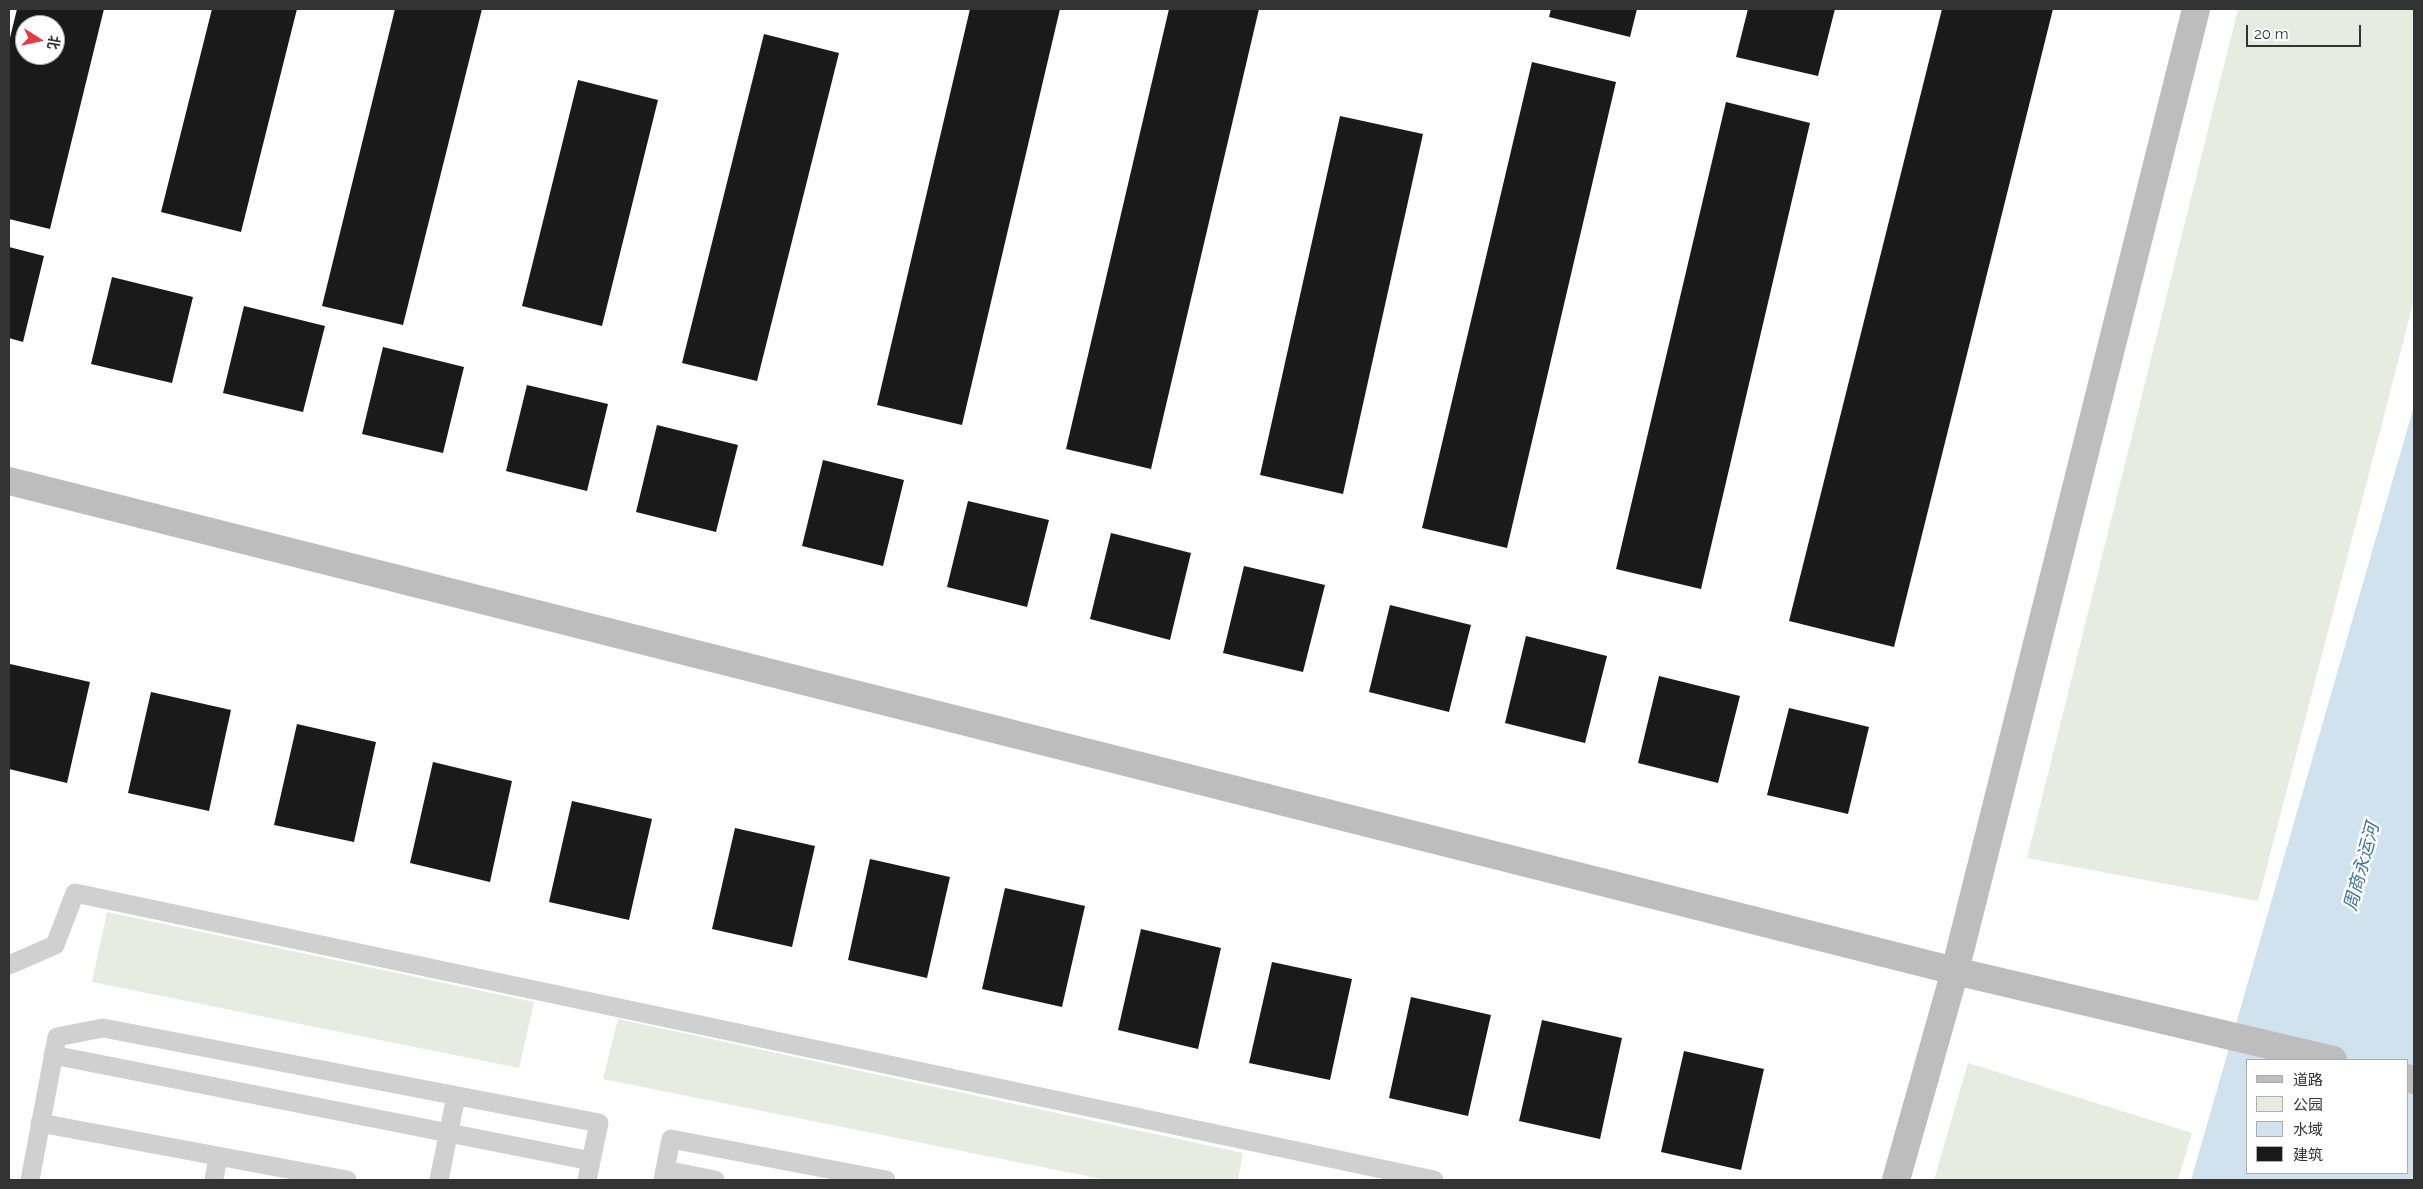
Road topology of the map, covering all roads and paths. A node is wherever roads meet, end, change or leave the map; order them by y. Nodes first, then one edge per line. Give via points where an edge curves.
1 (2196, 9) edge
2 (9, 481) edge
3 (9, 965) edge
4 (1956, 971) junction
5 (53, 1054) junction
6 (2329, 1059) edge
7 (456, 1096) junction
8 (40, 1123) junction
9 (448, 1133) junction
10 (218, 1156) junction
11 (591, 1161) junction
12 (664, 1175) edge
13 (30, 1180) edge
14 (214, 1180) edge
15 (347, 1180) edge
16 (439, 1180) edge
17 (587, 1180) edge
18 (715, 1180) edge
19 (886, 1180) edge
20 (1434, 1180) edge
21 (1896, 1180) edge

1 - 4 main road
2 - 4 main road
3 - 20 lane via 55,945 74,893
4 - 6 main road
4 - 21 main road
5 - 7 lane via 57,1037 103,1028
5 - 8 lane
5 - 9 lane
7 - 9 lane
7 - 11 lane via 598,1123
8 - 10 lane
8 - 13 lane
9 - 11 lane
9 - 16 lane
10 - 14 lane
10 - 15 lane
11 - 17 lane
12 - 18 lane
12 - 19 lane via 671,1139

